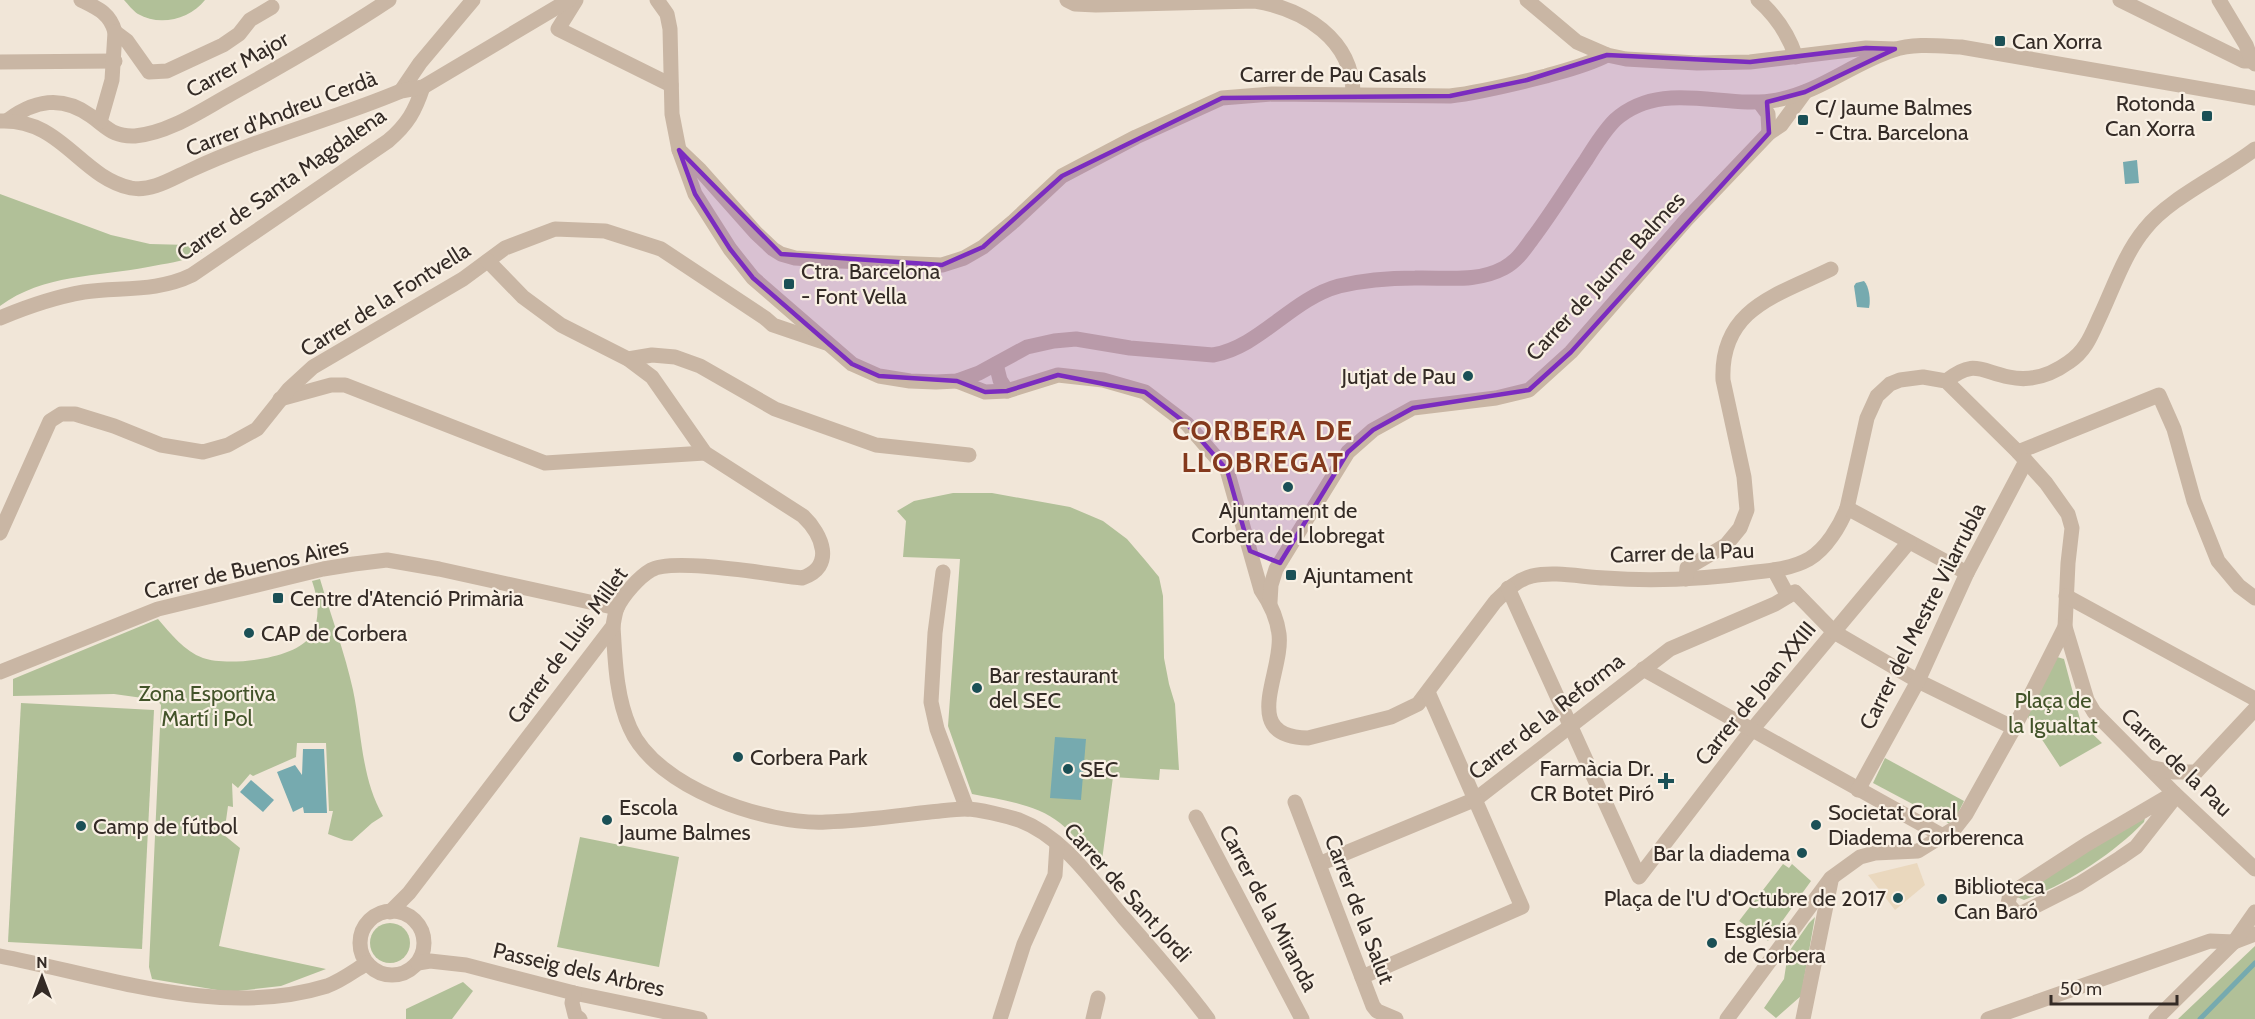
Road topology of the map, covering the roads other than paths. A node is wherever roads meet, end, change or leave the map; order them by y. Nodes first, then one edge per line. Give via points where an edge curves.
1 (81, 0) edge
2 (389, 0) edge
3 (473, 0) edge
4 (569, 0) edge
5 (576, 0) edge
6 (657, 0) edge
7 (1067, 0) edge
8 (1527, 0) edge
9 (1758, 0) edge
10 (2120, 0) edge
11 (2219, 0) edge
12 (273, 7) dead end
13 (669, 7) edge
14 (115, 32) junction
15 (1895, 49) junction
16 (2241, 50) junction
17 (1607, 55) junction
18 (1796, 57) junction
19 (115, 61) junction
20 (0, 62) edge
21 (2253, 62) edge
22 (671, 85) junction
23 (423, 87) junction
24 (401, 91) junction
25 (1806, 92) junction
26 (1353, 94) junction
27 (2255, 98) edge
28 (1760, 103) junction
29 (4, 121) edge
30 (100, 122) junction
31 (1769, 133) junction
32 (2255, 149) edge
33 (679, 150) junction
34 (488, 261) junction
35 (1832, 269) dead end
36 (786, 308) junction
37 (0, 318) edge
38 (765, 318) junction
39 (826, 343) junction
40 (628, 358) junction
41 (996, 364) junction
42 (957, 381) junction
43 (1946, 381) junction
44 (1007, 391) junction
45 (280, 399) junction
46 (705, 453) junction
47 (969, 455) dead end
48 (2022, 456) junction
49 (1848, 508) junction
50 (0, 533) edge
51 (1909, 542) junction
52 (1250, 552) junction
53 (1280, 563) junction
54 (1793, 566) junction
55 (1774, 570) junction
56 (943, 572) dead end
57 (1967, 573) junction
58 (1686, 579) junction
59 (1508, 588) junction
60 (1791, 594) junction
61 (2066, 596) junction
62 (2255, 598) edge
63 (1269, 602) junction
64 (617, 608) junction
65 (613, 626) junction
66 (2065, 627) junction
67 (1834, 632) junction
68 (588, 656) junction
69 (615, 663) junction
70 (1643, 669) junction
71 (0, 672) edge
72 (1918, 681) junction
73 (1428, 692) junction
74 (2255, 699) edge
75 (2255, 709) edge
76 (1572, 726) junction
77 (2014, 728) junction
78 (1751, 731) junction
79 (2149, 767) junction
80 (1858, 790) junction
81 (2175, 794) junction
82 (1476, 799) junction
83 (1295, 802) dead end
84 (967, 809) junction
85 (1196, 817) dead end
86 (1943, 836) junction
87 (1057, 844) junction
88 (1319, 864) junction
89 (2251, 866) edge
90 (1831, 878) junction
91 (2255, 882) edge
92 (390, 912) junction
93 (2255, 912) edge
94 (2255, 934) edge
95 (424, 941) junction
96 (2234, 942) junction
97 (0, 956) edge
98 (449, 962) junction
99 (367, 963) junction
100 (417, 963) junction
101 (1362, 977) junction
102 (574, 993) junction
103 (1098, 998) dead end
104 (1391, 1017) edge
105 (580, 1019) edge
106 (700, 1019) edge
107 (1000, 1019) edge
108 (1093, 1019) edge
109 (1208, 1019) edge
110 (1302, 1019) edge
111 (1366, 1019) edge
112 (1727, 1019) edge
113 (1803, 1019) edge
114 (1988, 1019) edge
115 (2156, 1019) edge

1 - 14 street via 101,9 112,21
2 - 30 street, Carrer Major via 270,72 160,130 135,136 116,135
3 - 24 street
4 - 23 street, Carrer d'Andreu Cerdà
5 - 22 street via 558,29
6 - 13 street
7 - 26 street via 1096,5 1254,1 1271,4 1304,18 1345,54 1351,68
8 - 17 street via 1577,42
9 - 18 street via 1792,44
10 - 16 street
11 - 16 street
12 - 14 street via 250,20 223,45 167,71 149,72 127,40
13 - 22 street
14 - 19 street
15 - 18 street via 1866,48
15 - 25 street
15 - 27 street via 1961,47
16 - 21 street
17 - 18 street via 1697,63
17 - 26 street, Carrer de Pau Casals via 1590,64 1450,96
19 - 20 street
19 - 30 street
22 - 33 street
23 - 24 street, Carrer d'Andreu Cerdà
23 - 37 street, Carrer de Santa Magdalena via 413,115 394,137 192,275 145,289 70,295
24 - 29 street, Carrer d'Andreu Cerdà via 232,151 163,183 139,189 102,175 40,128 25,122
25 - 28 street
25 - 31 street, Carrer de Jaume Balmes via 1781,125
26 - 33 street, Carrer de Pau Casals via 1246,95 1222,98 1193,109 1062,176 983,247 942,265 795,258 782,254 756,233
28 - 31 street via 1768,114
28 - 41 street via 1674,97 1652,101 1616,120 1516,260 1490,274 1468,279 1389,278 1338,286 1295,306 1244,344 1213,356 1076,339 1027,347
29 - 30 street, Carrer Major via 39,102 59,102
31 - 53 street, Carrer de Jaume Balmes via 1571,352 1529,390 1413,408 1373,430 1348,453
32 - 43 street via 2168,207 2144,229 2080,354 2034,378 2009,377 1975,368 1958,372
33 - 36 street via 695,195 730,249 753,278
34 - 38 street, Carrer de la Fontvella via 505,248 555,229 604,231 661,249
34 - 40 street, Carrer de Lluis Millet via 523,297 561,326
34 - 45 street, Carrer de la Fontvella via 313,367
35 - 58 street via 1760,303 1737,324 1722,366 1722,380 1744,477 1747,510 1735,535 1726,545 1688,568
36 - 38 street
36 - 39 street
38 - 39 street, Carrer de la Fontvella via 773,326
39 - 42 street via 852,364 879,376 910,381
40 - 46 street, Carrer de Lluis Millet via 652,377
40 - 47 street via 652,355 684,360 775,409 876,446
41 - 42 street
41 - 44 street
42 - 44 street, Carrer de la Pau via 985,392
43 - 48 street, Carrer de la Pau
43 - 49 street, Carrer de la Pau via 1923,377 1900,380 1877,396 1867,418
44 - 52 street, Carrer de la Pau via 1058,375 1103,380 1145,392 1187,424 1227,470
45 - 46 street via 345,385 545,463
45 - 50 street, Carrer de la Fontvella via 257,429 203,453 161,445 75,414 61,414 50,421
46 - 64 street, Carrer de Lluis Millet via 803,516 816,529 822,560 815,571 802,578 664,566 652,570
48 - 57 street, Carrer del Mestre Vilarrubla
48 - 61 street, Carrer de la Pau via 2068,514 2072,528
48 - 62 street via 2159,395 2218,561
49 - 51 street
49 - 54 street, Carrer de la Pau via 1818,553
51 - 57 street
51 - 67 street, Carrer de Joan XXIII
52 - 53 street
52 - 63 street, Carrer de la Pau
53 - 63 street, Carrer de Jaume Balmes
54 - 55 street, Carrer de la Pau
54 - 60 street via 1796,575
55 - 58 street, Carrer de la Pau
55 - 60 street
56 - 84 street via 931,702
57 - 72 street, Carrer del Mestre Vilarrubla
58 - 59 street, Carrer de la Pau via 1537,575
59 - 73 street, Carrer de la Pau
59 - 76 street
60 - 67 street
60 - 70 street, Carrer de la Reforma via 1670,649
61 - 66 street, Carrer de la Pau
61 - 74 street
63 - 73 street, Carrer de la Pau via 1279,634 1269,718 1280,731 1296,738 1318,737 1406,711
64 - 65 street, Carrer de Lluis Millet
64 - 71 street, Carrer de Buenos Aires via 387,560 323,569 159,609
65 - 68 street, Carrer de Lluis Millet
65 - 69 street, Carrer de Sant Jordi
66 - 77 street
66 - 79 street, Carrer de la Pau via 2094,712
67 - 72 street
67 - 78 street, Carrer de Joan XXIII
68 - 69 street
68 - 92 street, Carrer de Lluis Millet via 409,893
69 - 84 street, Carrer de Sant Jordi via 630,729 642,747 684,782 746,810 783,820 824,822
70 - 76 street, Carrer de la Reforma
70 - 78 street
72 - 77 street
72 - 80 street, Carrer del Mestre Vilarrubla
73 - 82 street
75 - 79 street via 2196,772
76 - 78 street, Carrer de Joan XXIII via 1639,876
76 - 82 street, Carrer de la Reforma
77 - 86 street via 1966,814
78 - 80 street
79 - 81 street, Carrer de la Pau
80 - 86 street
81 - 81 street via 2010,894 2011,909 2022,913 2037,906 2136,847
81 - 89 street, Carrer de la Pau
82 - 88 street, Carrer de la Reforma
82 - 101 street via 1522,907
83 - 88 street, Carrer de la Salut
84 - 87 street, Carrer de Sant Jordi via 1018,820 1040,830
85 - 110 street, Carrer de la Miranda
86 - 90 street via 1918,851 1860,857
87 - 107 street via 1055,874 1024,944
87 - 109 street, Carrer de Sant Jordi
88 - 101 street, Carrer de la Salut
89 - 91 street, Carrer de la Pau
90 - 112 street
90 - 113 street
92 - 95 street via 410,917 420,928
92 - 99 street via 369,921 361,934 360,949
93 - 96 street
94 - 96 street
95 - 98 street, Passeig dels Arbres
95 - 100 street
96 - 114 street via 2210,941
96 - 115 street
97 - 99 street via 184,998 224,1001 272,999 317,990
98 - 100 street, Passeig dels Arbres
98 - 102 street, Passeig dels Arbres
99 - 100 street via 379,972 393,975 407,972
101 - 104 street, Carrer de la Salut via 1372,1006
102 - 105 street via 572,1003
102 - 106 street, Passeig dels Arbres
103 - 108 street
104 - 111 street

